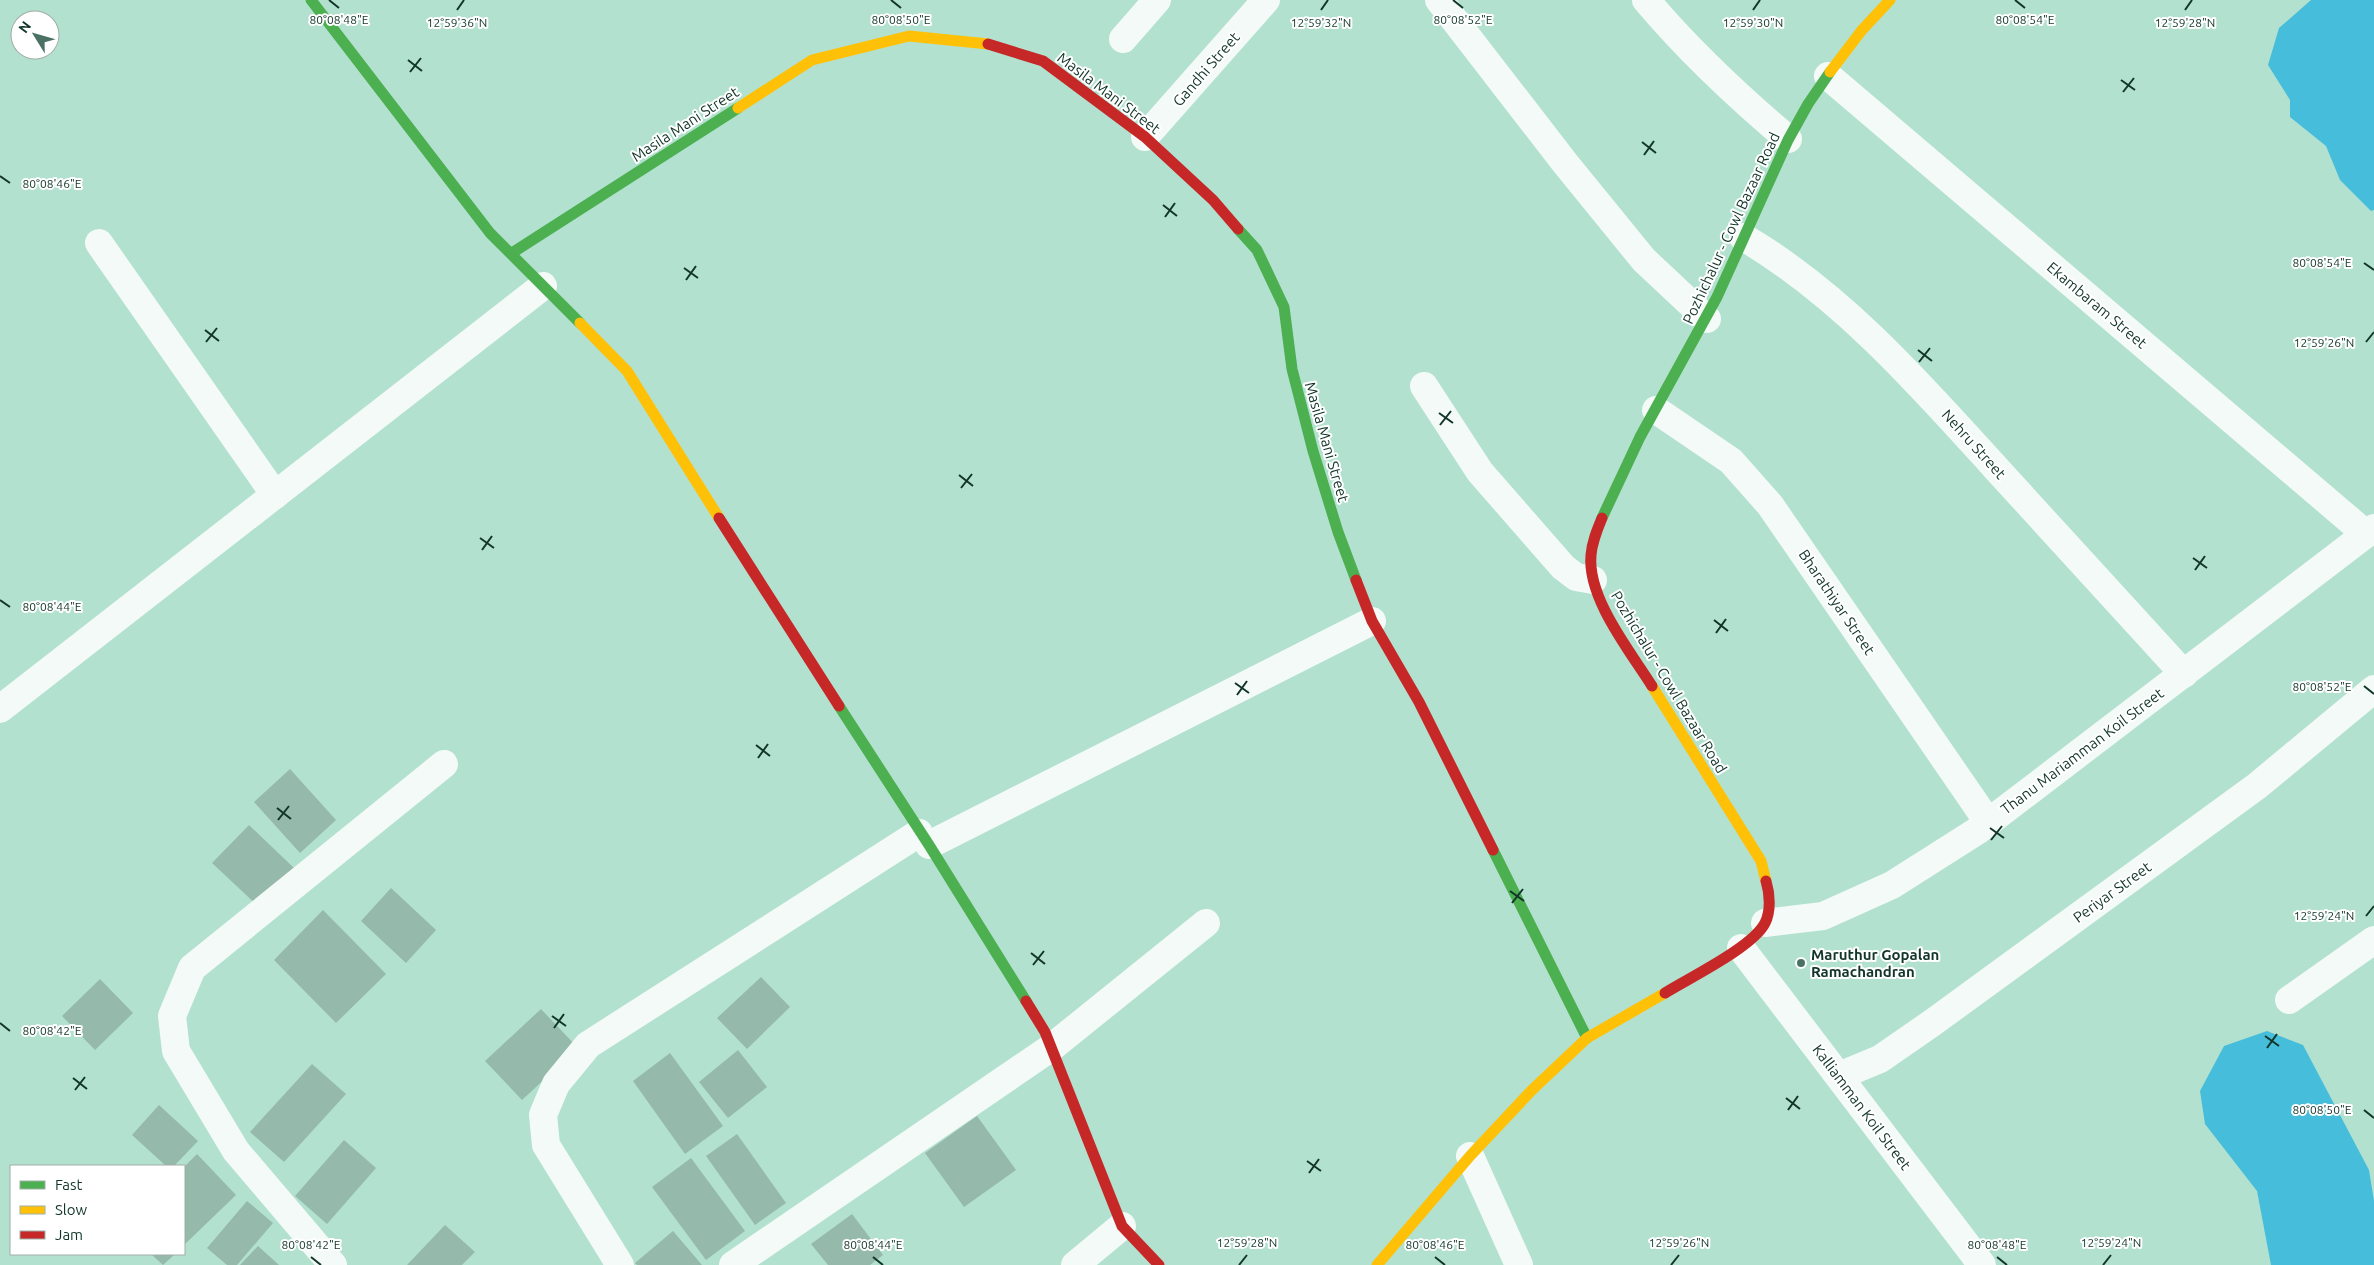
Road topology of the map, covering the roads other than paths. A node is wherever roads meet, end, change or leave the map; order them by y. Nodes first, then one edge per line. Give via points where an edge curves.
1 (311, 0) edge
2 (1157, 0) edge
3 (1266, 0) edge
4 (1439, 0) edge
5 (1646, 0) edge
6 (1890, 0) edge
7 (1123, 40) dead end
8 (1828, 76) junction
9 (1145, 137) junction
10 (1788, 140) junction
11 (1743, 237) junction
12 (99, 243) dead end
13 (512, 253) junction
14 (543, 286) junction
15 (1706, 319) junction
16 (1424, 386) dead end
17 (1656, 410) junction
18 (275, 495) junction
19 (2370, 531) edge
20 (1593, 580) junction
21 (1372, 621) junction
22 (2184, 674) junction
23 (2374, 689) edge
24 (0, 709) edge
25 (444, 764) dead end
26 (1988, 822) junction
27 (924, 839) junction
28 (1206, 923) dead end
29 (1765, 924) junction
30 (1742, 948) junction
31 (2371, 950) edge
32 (2289, 1000) dead end
33 (1588, 1038) junction
34 (1052, 1047) junction
35 (1839, 1076) junction
36 (1470, 1156) junction
37 (1122, 1226) junction
38 (333, 1265) edge
39 (620, 1265) edge
40 (733, 1265) edge
41 (1075, 1265) edge
42 (1159, 1265) edge
43 (1377, 1265) edge
44 (1519, 1265) edge
45 (1982, 1265) edge

1 - 13 street via 490,233
2 - 7 street
3 - 9 street, Gandhi Street
4 - 15 street via 1644,260
5 - 10 street via 1674,34
6 - 8 street, Pozhichalur - Cowl Bazaar Road via 1868,23
8 - 10 street, Pozhichalur - Cowl Bazaar Road
8 - 19 street, Ekambaram Street
9 - 13 street, Masila Mani Street via 1043,61 981,42 909,36 812,60
9 - 21 street, Masila Mani Street via 1213,200 1257,250 1284,307 1292,369 1313,452 1338,532
10 - 11 street, Pozhichalur - Cowl Bazaar Road
11 - 15 street, Pozhichalur - Cowl Bazaar Road via 1734,264
11 - 22 street, Nehru Street via 1781,259 1846,314 1930,395
12 - 18 street
13 - 14 street
14 - 18 street
14 - 27 street via 627,371
15 - 17 street, Pozhichalur - Cowl Bazaar Road
16 - 20 street via 1480,472 1563,567 1576,577
17 - 20 street, Pozhichalur - Cowl Bazaar Road via 1620,472 1592,545 1590,574
17 - 26 street, Bharathiyar Street via 1731,461 1770,505
18 - 24 street
19 - 22 street, Thanu Mariamman Koil Street
20 - 29 street, Pozhichalur - Cowl Bazaar Road via 1609,617 1761,861 1770,895
21 - 27 street
21 - 33 street, Masila Mani Street via 1419,702
22 - 26 street, Thanu Mariamman Koil Street
23 - 35 street, Periyar Street via 2257,786 1940,1017 1880,1059
25 - 38 street via 192,968 172,1016 176,1051 236,1151
26 - 29 street, Thanu Mariamman Koil Street via 1892,885 1823,916
27 - 34 street
27 - 39 street via 588,1045 556,1084 543,1115 546,1144
28 - 34 street
29 - 30 street
30 - 33 street
30 - 35 street, Kalliamman Koil Street
31 - 32 street
33 - 36 street via 1532,1090
34 - 37 street
34 - 40 street
35 - 45 street, Kalliamman Koil Street
36 - 43 street
36 - 44 street
37 - 41 street
37 - 42 street

